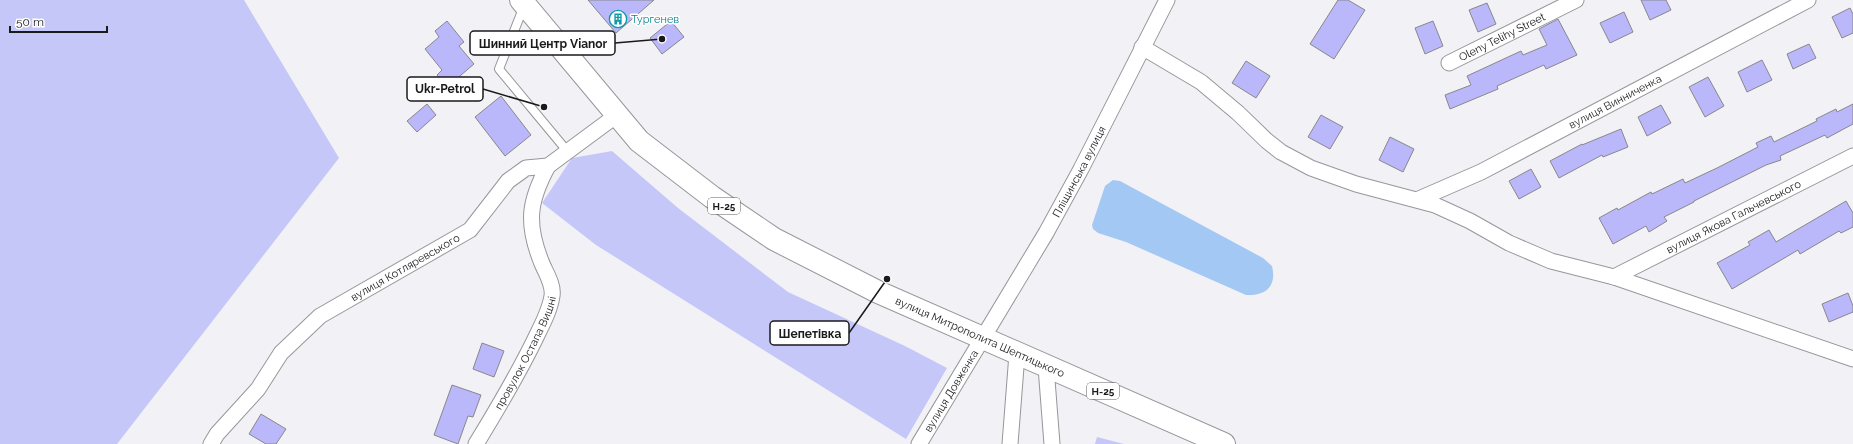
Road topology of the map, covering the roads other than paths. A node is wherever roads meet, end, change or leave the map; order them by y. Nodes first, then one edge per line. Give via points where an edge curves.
1 (1167, 0) edge
2 (1576, 0) edge
3 (1808, 0) edge
4 (523, 2) edge
5 (1142, 47) junction
6 (1449, 63) dead end
7 (616, 115) junction
8 (568, 152) junction
9 (1853, 156) edge
10 (548, 166) junction
11 (1419, 199) junction
12 (1614, 277) junction
13 (982, 338) junction
14 (1017, 354) junction
15 (1848, 354) edge
16 (1046, 367) junction
17 (211, 444) edge
18 (476, 444) edge
19 (919, 444) edge
20 (1010, 444) edge
21 (1052, 444) edge
22 (1224, 444) edge

1 - 5 street, Пліщинська вулиця
2 - 6 street, Oleny Telihy Street
3 - 11 street, вулиця Винниченка via 1481,172
4 - 7 main road, вулиця Митрополита Шептицького / Н-25
4 - 8 lane via 499,69
5 - 11 street via 1217,94 1267,141 1296,161 1356,184
5 - 13 street, Пліщинська вулиця via 1046,233
7 - 8 street, вулиця Котляревського
7 - 13 main road, вулиця Митрополита Шептицького / Н-25 via 639,141 712,198 774,239 878,292
8 - 10 street, вулиця Котляревського
9 - 12 street, вулиця Якова Гальчевського
10 - 17 street, вулиця Котляревського via 526,168 508,181 470,230 320,316 281,353 258,389
10 - 18 street, провулок Остапа Вишні via 532,201 530,218 533,238 553,294 533,343
11 - 12 street via 1448,210 1509,244 1538,256
12 - 15 street
13 - 14 main road, вулиця Митрополита Шептицького / Н-25
13 - 19 street, вулиця Довженка
14 - 16 main road, вулиця Митрополита Шептицького / Н-25
14 - 20 street
16 - 21 street
16 - 22 main road, вулиця Митрополита Шептицького / Н-25

